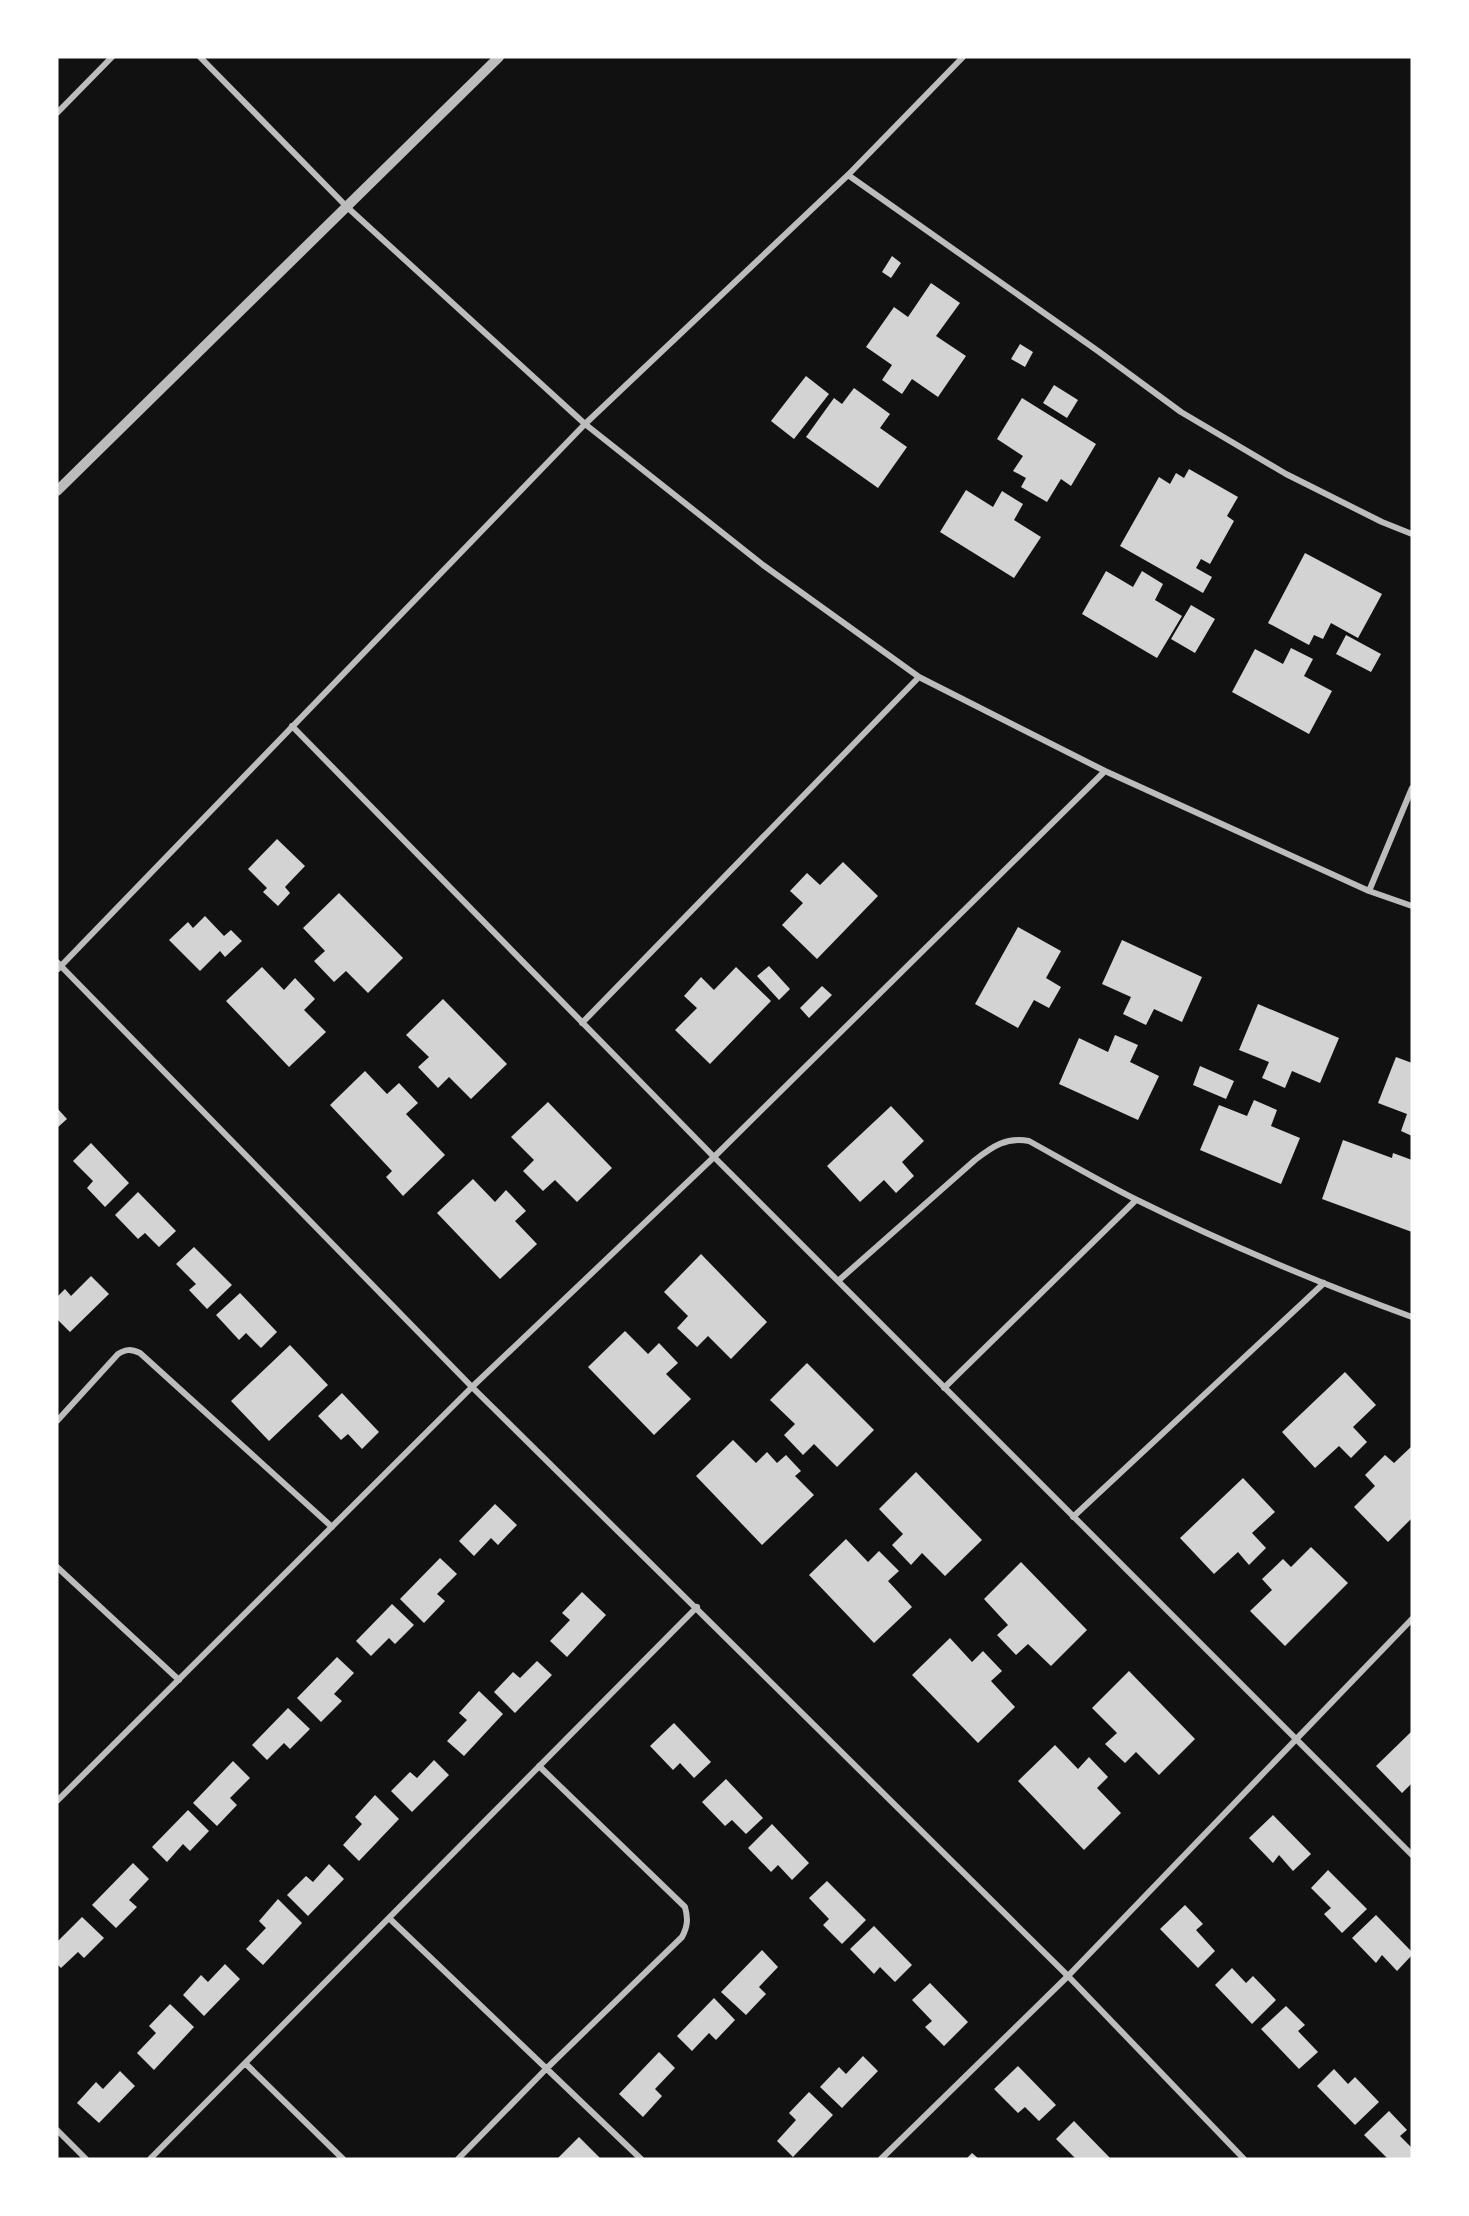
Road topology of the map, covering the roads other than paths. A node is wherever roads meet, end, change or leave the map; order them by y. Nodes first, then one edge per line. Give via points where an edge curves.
1 (112, 57) edge
2 (200, 57) edge
3 (499, 57) edge
4 (963, 57) edge
5 (57, 113) edge
6 (848, 175) junction
7 (346, 207) junction
8 (585, 424) junction
9 (57, 491) edge
10 (1412, 534) edge
11 (919, 677) junction
12 (292, 726) junction
13 (1105, 771) junction
14 (1412, 788) edge
15 (1370, 891) junction
16 (1412, 906) edge
17 (58, 966) edge
18 (582, 1023) junction
19 (714, 1157) junction
20 (1136, 1200) junction
21 (838, 1281) junction
22 (1324, 1283) junction
23 (1412, 1317) edge
24 (472, 1387) junction
25 (944, 1388) junction
26 (57, 1421) edge
27 (1073, 1517) junction
28 (332, 1527) junction
29 (57, 1567) edge
30 (697, 1607) junction
31 (1412, 1618) edge
32 (179, 1680) junction
33 (1294, 1739) junction
34 (539, 1766) junction
35 (57, 1801) edge
36 (1412, 1855) edge
37 (389, 1918) junction
38 (1068, 1976) junction
39 (246, 2064) junction
40 (548, 2068) junction
41 (57, 2130) edge
42 (86, 2159) edge
43 (150, 2159) edge
44 (343, 2159) edge
45 (458, 2159) edge
46 (641, 2159) edge
47 (881, 2159) edge
48 (1244, 2159) edge

1 - 5 street
2 - 7 street
3 - 7 street
4 - 6 street
6 - 8 street
6 - 10 street via 1181,412 1286,474
7 - 8 street
7 - 9 street
8 - 11 street via 763,565
8 - 12 street
11 - 13 street
11 - 18 street
12 - 17 street
12 - 18 street
13 - 15 street
13 - 19 street
14 - 15 street
15 - 16 street
17 - 24 street
18 - 19 street
19 - 21 street
19 - 24 street
20 - 21 street via 1029,1141 1008,1140 975,1160
20 - 22 street
20 - 25 street
21 - 25 street
22 - 23 street
22 - 27 street
24 - 28 street
24 - 30 street
25 - 27 street
26 - 28 street via 118,1354 124,1350 140,1353
27 - 33 street
28 - 32 street
29 - 32 street
30 - 34 street
30 - 38 street
31 - 33 street
32 - 35 street
33 - 36 street
33 - 38 street
34 - 37 street
34 - 40 street via 685,1907 687,1915 682,1937
37 - 39 street
37 - 40 street
38 - 47 street
38 - 48 street
39 - 43 street
39 - 44 street
40 - 45 street
40 - 46 street
41 - 42 street

